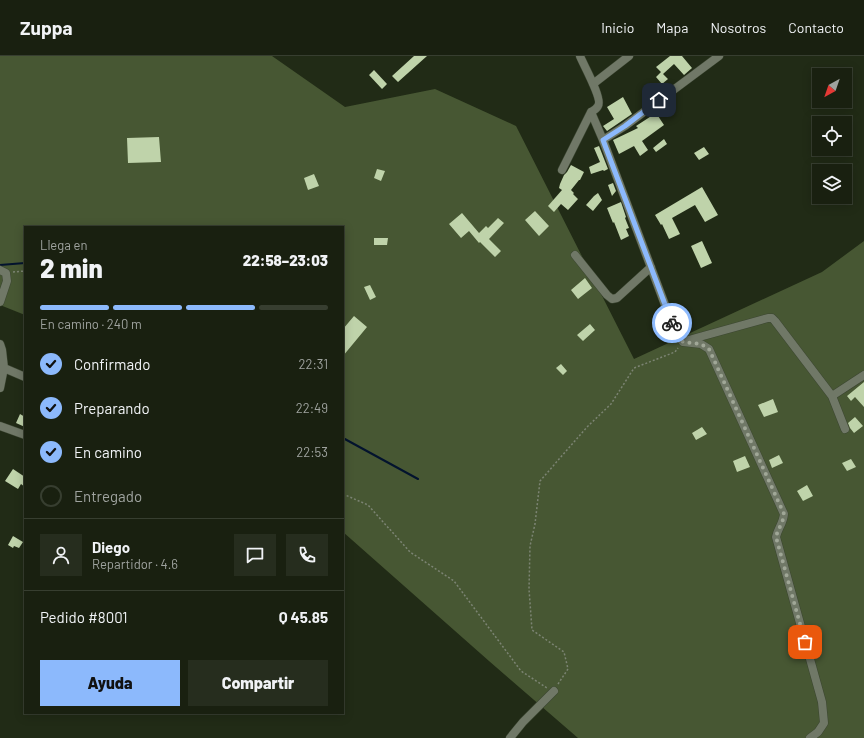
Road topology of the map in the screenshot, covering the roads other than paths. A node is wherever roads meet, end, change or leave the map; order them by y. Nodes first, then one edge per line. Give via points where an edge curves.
1 (580, 56) edge
2 (629, 56) edge
3 (719, 56) edge
4 (593, 84) junction
5 (591, 112) junction
6 (603, 140) junction
7 (562, 170) dead end
8 (575, 255) dead end
9 (651, 267) junction
10 (3, 271) edge
11 (0, 302) edge
12 (683, 342) junction
13 (0, 344) edge
14 (4, 368) junction
15 (864, 374) edge
16 (24, 377) edge
17 (0, 388) edge
18 (832, 396) junction
19 (0, 426) edge
20 (845, 429) dead end
21 (24, 435) edge
22 (554, 691) road end
23 (510, 738) edge
24 (810, 738) edge

1 - 4 street
2 - 4 street
3 - 6 street
4 - 5 street via 600,103
5 - 6 street
5 - 7 street
6 - 9 street
8 - 9 street via 612,299 617,298
9 - 12 street via 676,334
10 - 11 street via 7,281
12 - 18 street via 772,318
12 - 24 street via 701,344 709,349 784,514 776,537 822,702 824,723
13 - 14 street
14 - 16 street
14 - 17 street
15 - 18 street
18 - 20 street
19 - 21 street
22 - 23 street via 522,722

